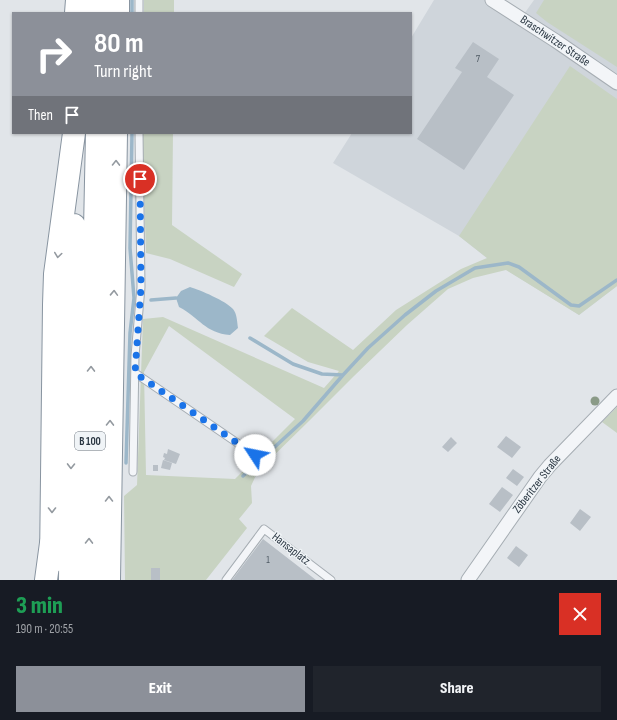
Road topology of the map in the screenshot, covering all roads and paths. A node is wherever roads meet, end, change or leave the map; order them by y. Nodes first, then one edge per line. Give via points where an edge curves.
1 (77, 0) edge
2 (98, 0) edge
3 (118, 0) edge
4 (139, 0) edge
5 (492, 0) edge
6 (76, 12) edge
7 (98, 12) edge
8 (118, 12) edge
9 (139, 12) edge
10 (617, 83) edge
11 (74, 134) edge
12 (74, 134) edge
13 (97, 134) edge
14 (116, 134) edge
15 (139, 134) edge
16 (135, 373) junction
17 (617, 396) edge
18 (255, 455) dead end
19 (133, 472) dead end
20 (51, 543) junction
21 (46, 580) edge
22 (51, 580) edge
23 (70, 580) edge
24 (89, 580) edge
25 (109, 580) edge
26 (226, 580) edge
27 (330, 580) edge
28 (468, 580) edge

1 - 6 highway
2 - 7 highway
3 - 8 highway
4 - 9 lane
5 - 10 street, Braschwitzer Straße
11 -> 20 highway via 55,274
12 -> 23 highway, B 100
24 -> 13 highway, B 100
25 -> 14 highway
15 - 16 lane via 141,287
16 - 18 lane
16 - 19 lane
17 - 28 street, Zöberitzer Straße via 540,477
20 - 21 highway
20 - 22 highway
26 - 27 lane, Hansaplatz via 264,529

